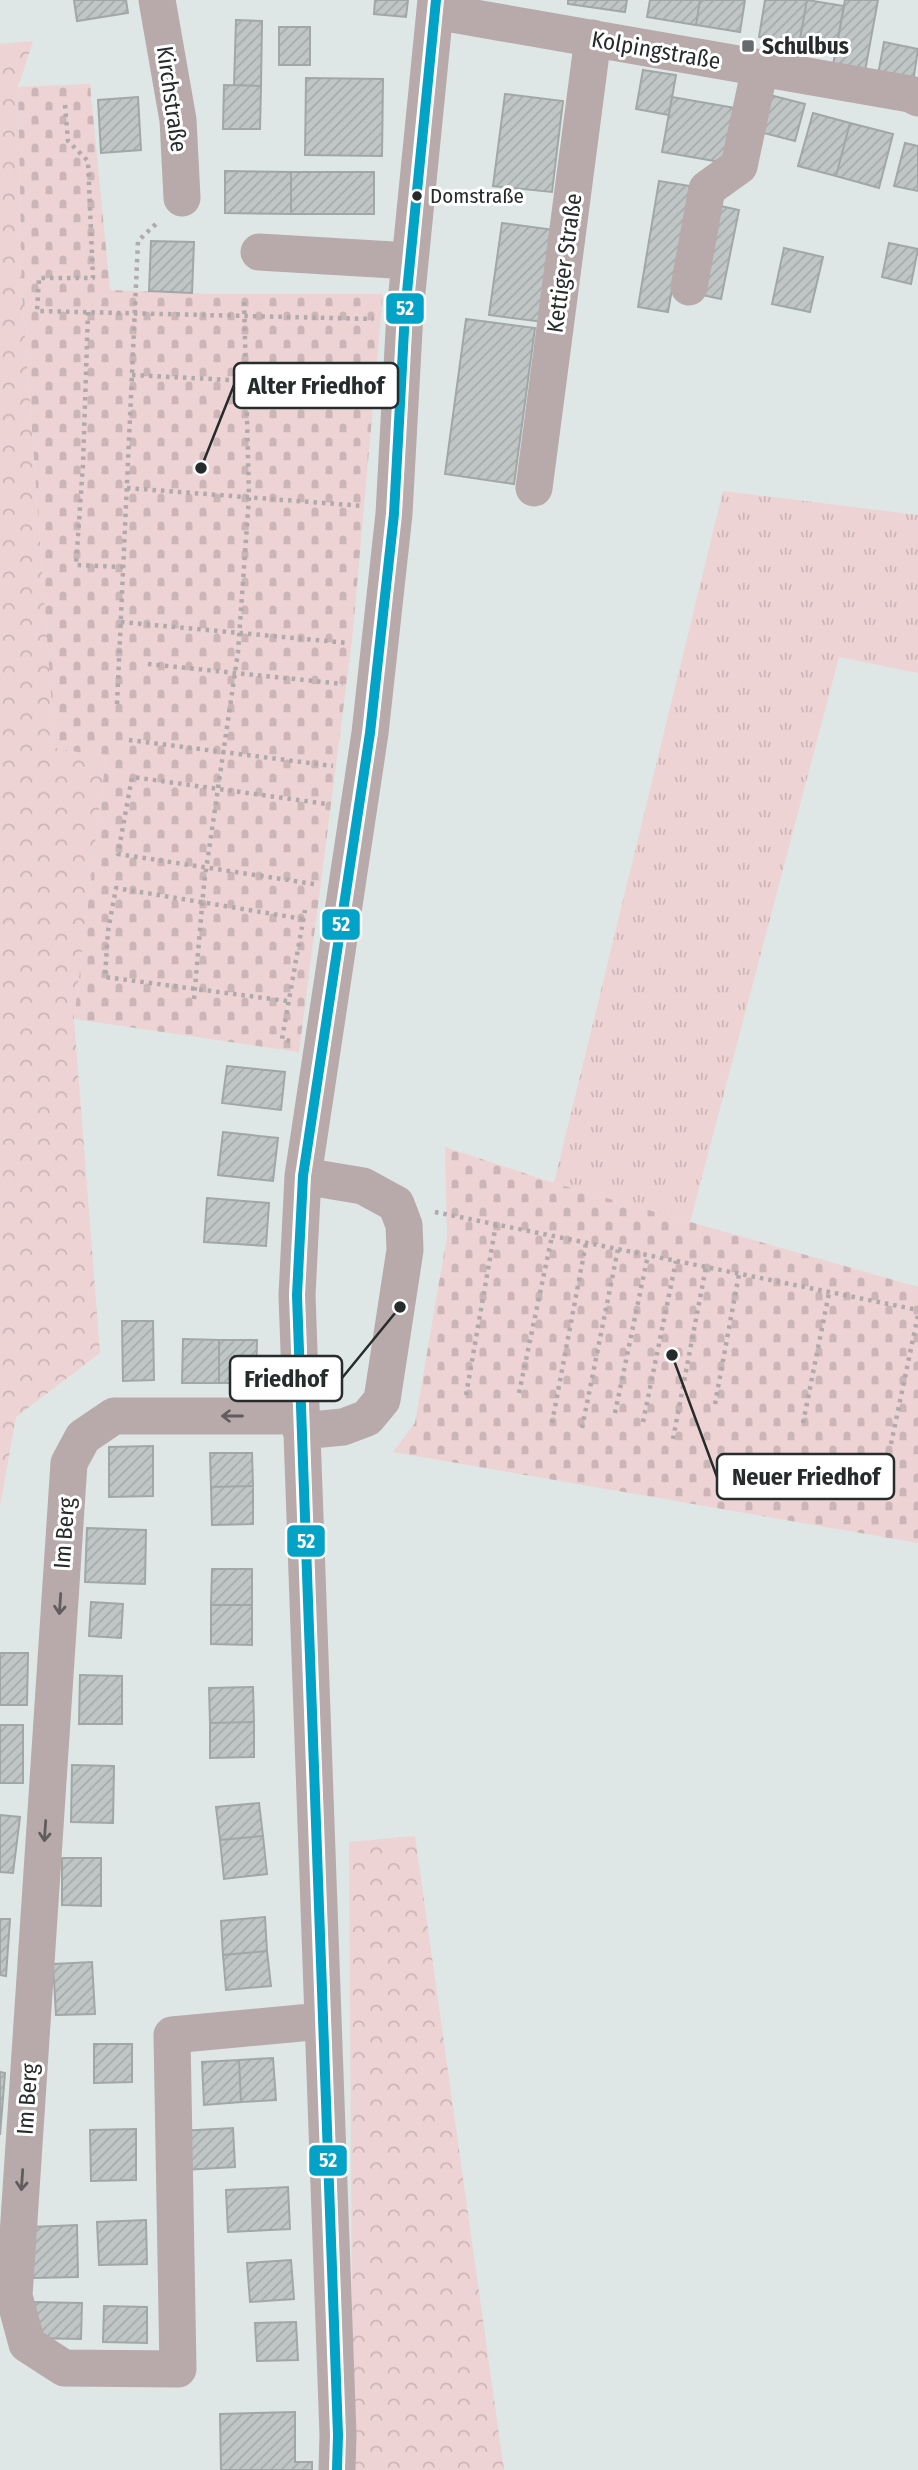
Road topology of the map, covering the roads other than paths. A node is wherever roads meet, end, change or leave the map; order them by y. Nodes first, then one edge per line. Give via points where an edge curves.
1 (157, 0) edge
2 (435, 6) edge
3 (593, 38) junction
4 (760, 68) junction
5 (918, 98) edge
6 (182, 198) road end
7 (260, 252) dead end
8 (410, 261) junction
9 (689, 287) dead end
10 (534, 488) dead end
11 (303, 1176) junction
12 (300, 1424) junction
13 (322, 2021) junction
14 (338, 2452) edge

1 - 6 street, Kirchstraße via 178,120
2 - 3 street, Kolpingstraße
2 - 8 street
3 - 4 street, Kolpingstraße
3 - 10 street, Kettiger Straße
4 - 5 street, Kolpingstraße
4 - 9 street via 739,166 707,189
7 - 8 street
8 - 11 street via 394,514 370,733
11 - 12 street via 297,1295
11 - 12 street via 363,1186 396,1204 404,1225 405,1250 382,1400 368,1418 343,1427
12 - 13 street
12 -> 13 street, Im Berg via 114,1416 83,1437 69,1463 14,2296 27,2344 65,2368 178,2369 172,2035
13 - 14 street

